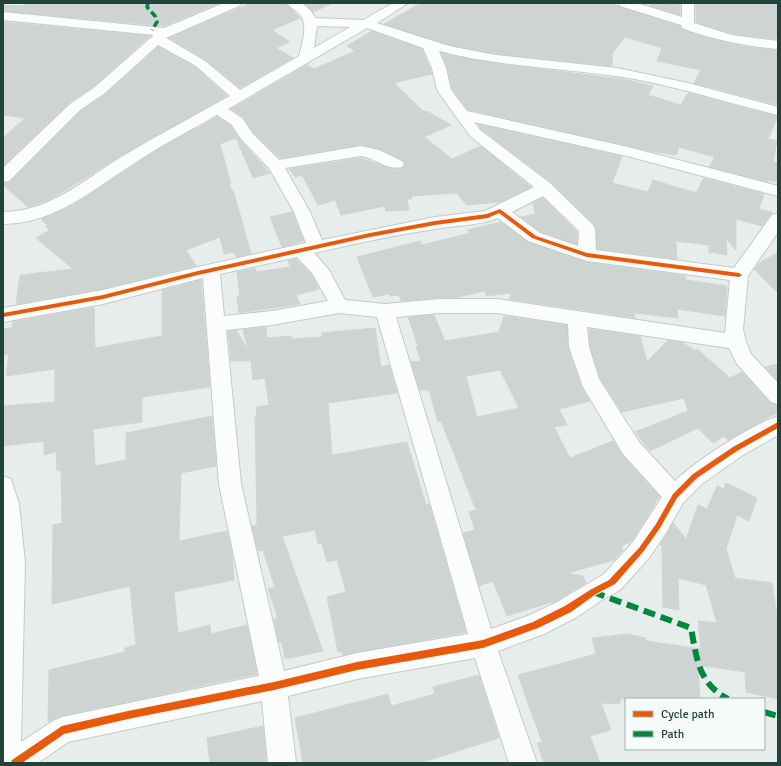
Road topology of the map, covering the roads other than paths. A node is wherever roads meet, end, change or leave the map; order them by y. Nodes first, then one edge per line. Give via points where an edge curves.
1 (235, 3) edge
2 (293, 3) edge
3 (402, 3) edge
4 (624, 3) edge
5 (688, 3) edge
6 (3, 16) edge
7 (311, 22) junction
8 (688, 23) junction
9 (366, 24) junction
10 (161, 35) junction
11 (429, 45) junction
12 (778, 45) edge
13 (305, 60) junction
14 (239, 97) junction
15 (218, 109) junction
16 (778, 111) edge
17 (460, 114) junction
18 (396, 164) dead end
19 (275, 165) junction
20 (3, 178) edge
21 (545, 188) junction
22 (778, 192) edge
23 (500, 211) junction
24 (3, 218) edge
25 (778, 219) edge
26 (307, 248) junction
27 (587, 255) junction
28 (211, 271) junction
29 (739, 275) junction
30 (339, 306) junction
31 (385, 311) junction
32 (3, 315) edge
33 (576, 319) junction
34 (215, 324) junction
35 (736, 342) junction
36 (778, 396) edge
37 (778, 425) edge
38 (3, 486) edge
39 (675, 496) junction
40 (483, 644) junction
41 (274, 686) junction
42 (7, 763) edge
43 (15, 763) edge
44 (282, 763) edge
45 (523, 763) edge

1 - 10 street
2 - 7 street via 308,13
3 - 9 street
4 - 8 street
5 - 8 street
6 - 10 street via 40,13
7 - 9 street
7 - 13 street
8 - 12 street via 687,25 710,35 729,40
9 - 11 street
9 - 13 street
10 - 14 street via 215,73
10 - 20 street via 100,90 75,107
11 - 16 street via 496,59 617,72 688,87
11 - 17 street via 439,68 444,90
13 - 14 street
14 - 15 street
15 - 19 street via 237,121 247,137
15 - 24 street via 128,160 68,200 41,212 19,218
17 - 21 street via 475,133
17 - 22 street via 628,152
18 - 19 street via 374,152 361,151
19 - 26 street via 310,229
21 - 23 street
21 - 27 street via 588,229
23 - 26 street via 488,216 435,223
23 - 27 street via 534,237
25 - 29 street
26 - 28 street
26 - 30 street
27 - 29 street
28 - 32 street via 104,298
28 - 34 street
29 - 35 street via 734,315
30 - 31 street
30 - 34 street via 272,318
31 - 33 street via 474,305 497,306
31 - 40 street
33 - 35 street
33 - 39 street via 579,347 590,381 631,448
34 - 41 street via 230,484
35 - 36 street via 744,358
37 - 39 street via 715,461
38 - 42 street via 8,504 13,563
39 - 40 street via 641,550 612,582 535,625
40 - 41 street via 356,666
40 - 45 street
41 - 43 street via 62,730
41 - 44 street

